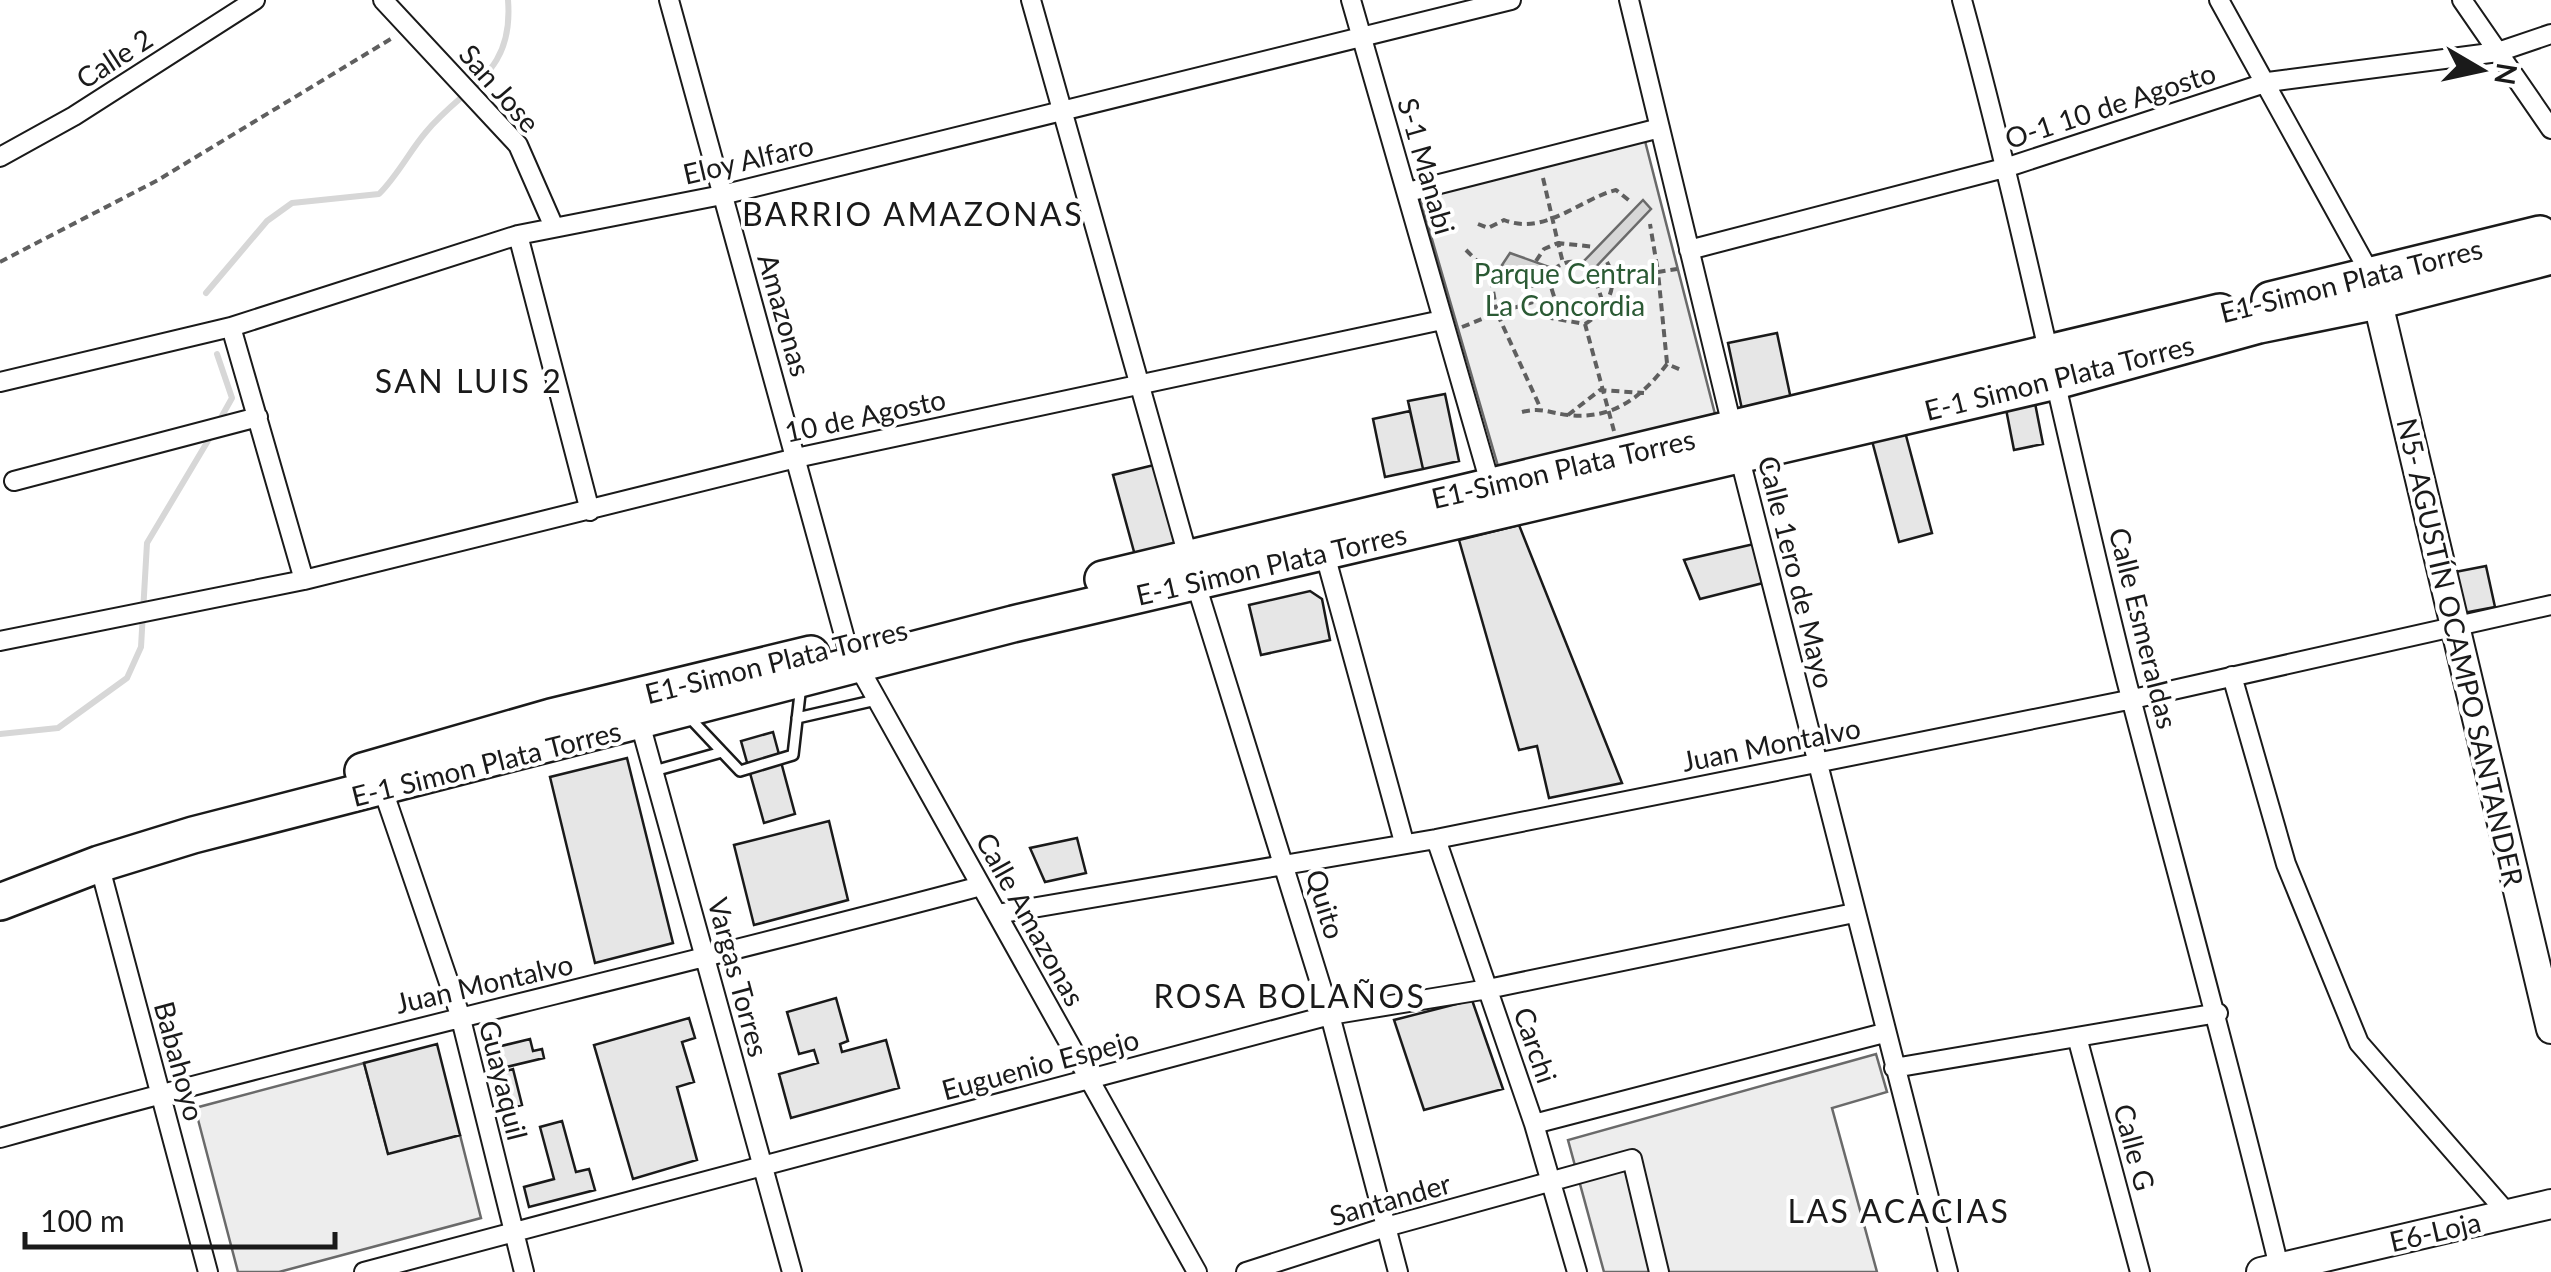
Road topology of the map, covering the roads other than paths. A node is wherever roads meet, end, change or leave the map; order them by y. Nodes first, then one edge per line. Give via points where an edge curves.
1 (255, 0) edge
2 (383, 0) edge
3 (669, 0) edge
4 (1031, 0) edge
5 (1351, 0) edge
6 (1511, 0) edge
7 (1629, 0) edge
8 (1962, 0) edge
9 (2219, 0) edge
10 (2462, 0) edge
11 (2551, 34) edge
12 (1361, 38) junction
13 (2498, 52) junction
14 (2268, 82) junction
15 (1063, 111) junction
16 (1660, 128) junction
17 (2551, 129) edge
18 (0, 157) edge
19 (2008, 167) junction
20 (1408, 192) junction
21 (722, 195) junction
22 (554, 227) junction
23 (2551, 232) edge
24 (518, 235) junction
25 (1689, 250) junction
26 (2551, 256) edge
27 (2374, 288) junction
28 (1450, 324) junction
29 (230, 327) junction
30 (2053, 368) junction
31 (0, 382) edge
32 (1140, 385) junction
33 (258, 417) junction
34 (1735, 442) junction
35 (796, 458) junction
36 (14, 481) dead end
37 (1490, 484) junction
38 (590, 510) junction
39 (1324, 552) junction
40 (1192, 569) junction
41 (304, 580) junction
42 (2551, 604) edge
43 (2454, 626) junction
44 (0, 642) edge
45 (852, 656) junction
46 (2232, 676) junction
47 (802, 680) junction
48 (2132, 699) junction
49 (876, 700) junction
50 (636, 710) junction
51 (684, 712) junction
52 (797, 718) junction
53 (722, 752) junction
54 (1816, 763) junction
55 (654, 772) junction
56 (383, 790) junction
57 (1436, 839) junction
58 (1404, 842) junction
59 (1284, 863) junction
60 (99, 864) junction
61 (0, 875) edge
62 (981, 886) junction
63 (0, 902) edge
64 (1854, 913) junction
65 (997, 914) junction
66 (706, 960) junction
67 (1488, 989) junction
68 (2218, 1013) junction
69 (460, 1015) junction
70 (1330, 1015) junction
71 (2551, 1029) edge
72 (1884, 1033) junction
73 (2077, 1037) junction
74 (1894, 1068) junction
75 (1089, 1078) junction
76 (161, 1093) junction
77 (1534, 1124) junction
78 (0, 1138) edge
79 (763, 1169) junction
80 (1550, 1184) junction
81 (2551, 1204) edge
82 (2508, 1214) junction
83 (1386, 1227) junction
84 (514, 1232) junction
85 (2270, 1270) edge
86 (208, 1272) edge
87 (364, 1272) edge
88 (524, 1272) edge
89 (792, 1272) edge
90 (1197, 1272) edge
91 (1246, 1272) edge
92 (1398, 1272) edge
93 (1577, 1272) edge
94 (1658, 1272) edge
95 (1948, 1272) edge
96 (2140, 1272) edge

1 - 18 street, Calle 2
2 - 22 street, San Jose via 518,145
3 - 21 street, Amazonas
4 - 15 street, Quito
5 - 12 street, S-1 Manabi
6 - 12 street, Eloy Alfaro
7 - 16 street, Calle 1ero de Mayo
8 - 19 street, Calle Esmeraldas
9 - 14 street
10 - 13 street
11 - 13 street, O-1 10 de Agosto
12 - 15 street, Eloy Alfaro
12 - 20 street, S-1 Manabi
13 - 14 street, O-1 10 de Agosto
13 - 17 street
14 - 19 street, O-1 10 de Agosto
14 - 27 street
15 - 21 street, Eloy Alfaro
15 - 32 street, Quito
16 - 20 street
16 - 25 street, Calle 1ero de Mayo
19 - 25 street, O-1 10 de Agosto
19 - 30 street, Calle Esmeraldas
20 - 28 street, S-1 Manabi
21 - 22 street, Eloy Alfaro
21 - 35 street, Amazonas
22 - 24 street, Eloy Alfaro
23 - 27 highway, E1-Simon Plata Torres
24 - 29 street, Eloy Alfaro
24 - 38 street
25 - 34 street, Calle 1ero de Mayo
26 - 27 highway
27 - 30 highway, E1-Simon Plata Torres
27 - 43 main road, N5- AGUSTÍN OCAMPO SANTANDER
28 - 32 street, 10 de Agosto
28 - 37 street, S-1 Manabi
29 - 31 street, Eloy Alfaro
29 - 33 street
30 - 34 highway, E1-Simon Plata Torres
30 - 48 street, Calle Esmeraldas
32 - 35 street, 10 de Agosto
32 - 40 street, Quito
33 - 36 street
33 - 41 street
34 - 37 highway, E1-Simon Plata Torres via 1621,454
34 - 39 highway, E-1 Simon Plata Torres
34 - 54 street, Calle 1ero de Mayo
35 - 38 street, 10 de Agosto
35 - 45 street, Amazonas
37 - 40 highway, E1-Simon Plata Torres
38 - 41 street, 10 de Agosto
39 - 40 highway, E-1 Simon Plata Torres
39 - 58 street
40 - 45 highway, E1-Simon Plata Torres
40 - 59 street, Quito
41 - 44 street, 10 de Agosto
42 - 43 street, Juan Montalvo
43 - 46 street, Juan Montalvo
43 - 71 main road, N5- AGUSTÍN OCAMPO SANTANDER
45 - 47 highway, E-1 Simon Plata Torres
45 - 49 street, Calle Amazonas
45 - 50 highway, E1-Simon Plata Torres
46 - 48 street, Juan Montalvo
46 - 82 street via 2286,864 2359,1043
47 - 51 highway, E-1 Simon Plata Torres
47 - 52 lane
48 - 54 street, Juan Montalvo
48 - 68 street, Calle Esmeraldas
49 - 52 lane
49 - 62 street, Calle Amazonas
50 - 51 highway, E-1 Simon Plata Torres
50 - 55 street, Vargas Torres
50 - 56 highway, E-1 Simon Plata Torres
50 - 61 highway, E1-Simon Plata Torres via 93,840
51 - 53 lane
52 - 53 lane via 793,755 740,771
53 - 55 lane
54 - 57 street, Juan Montalvo
54 - 64 street, Calle 1ero de Mayo
55 - 66 street, Vargas Torres
56 - 60 highway, E-1 Simon Plata Torres
56 - 69 street, Guayaquil
57 - 58 street, Juan Montalvo
57 - 67 street, Carchi
58 - 59 street, Juan Montalvo
59 - 65 street, Juan Montalvo
59 - 70 street, Quito
60 - 63 highway, E-1 Simon Plata Torres
60 - 76 street, Babahoyo
62 - 65 street, Calle Amazonas
62 - 66 street, Juan Montalvo
64 - 67 street, Euguenio Espejo
64 - 72 street, Calle 1ero de Mayo
65 - 75 street, Calle Amazonas
66 - 69 street, Juan Montalvo
66 - 79 street, Vargas Torres
67 - 70 street, Euguenio Espejo
67 - 77 street, Carchi
68 - 73 street
68 - 85 street, Calle Esmeraldas
69 - 76 street, Juan Montalvo
69 - 84 street, Guayaquil
70 - 75 street, Euguenio Espejo
70 - 83 street, Quito
72 - 74 street, Calle 1ero de Mayo
72 - 77 street
73 - 74 street
73 - 96 street, Calle G
74 - 95 street, Calle 1ero de Mayo
75 - 79 street, Euguenio Espejo
75 - 90 street, Calle Amazonas
76 - 78 street, Juan Montalvo
76 - 86 street, Babahoyo
77 - 80 street, Carchi
79 - 84 street, Euguenio Espejo
79 - 89 street, Vargas Torres
80 - 83 street, Santander
80 - 93 street, Carchi
80 - 94 street, Santander via 1632,1158
81 - 82 main road, E6-Loja
82 - 85 main road, E6-Loja
83 - 91 street, Santander
83 - 92 street, Quito
84 - 87 street, Euguenio Espejo
84 - 88 street, Guayaquil

